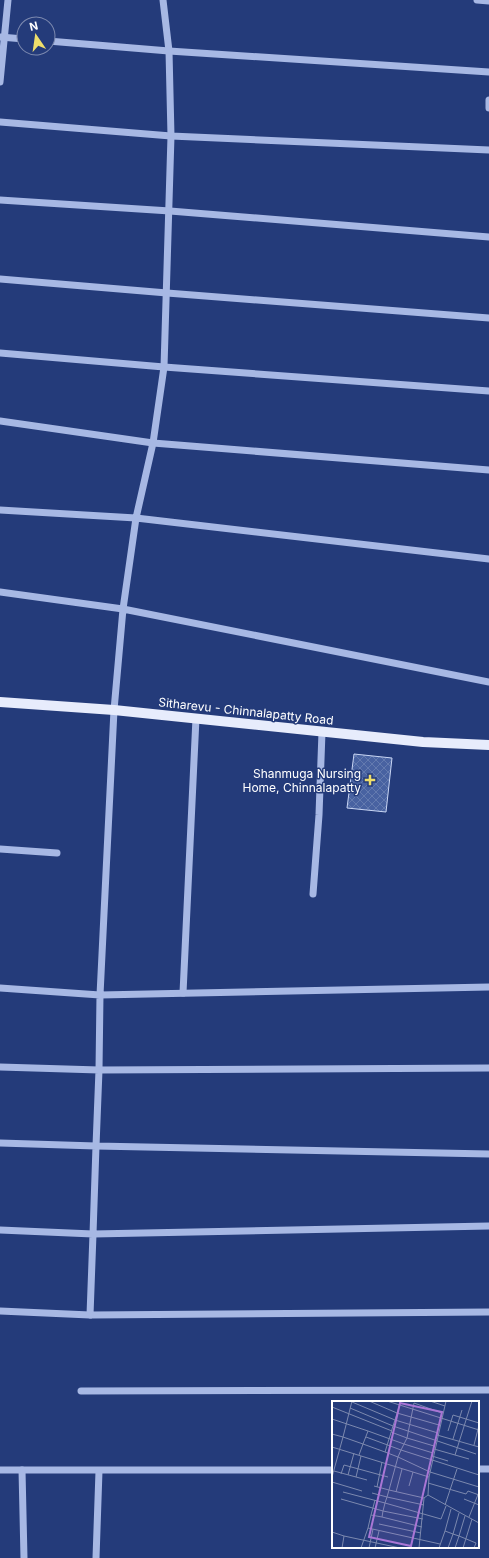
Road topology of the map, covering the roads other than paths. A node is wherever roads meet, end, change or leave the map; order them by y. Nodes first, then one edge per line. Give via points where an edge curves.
1 (8, 0) edge
2 (163, 0) edge
3 (477, 0) edge
4 (489, 1) edge
5 (3, 37) edge
6 (16, 38) edge
7 (56, 42) edge
8 (169, 51) junction
9 (489, 72) edge
10 (0, 82) edge
11 (489, 100) edge
12 (489, 108) edge
13 (0, 122) edge
14 (171, 136) junction
15 (489, 150) edge
16 (0, 200) edge
17 (170, 212) junction
18 (489, 237) edge
19 (0, 279) edge
20 (166, 293) junction
21 (489, 318) edge
22 (0, 353) edge
23 (164, 368) junction
24 (489, 391) edge
25 (0, 421) edge
26 (153, 443) junction
27 (489, 470) edge
28 (0, 510) edge
29 (136, 518) junction
30 (489, 559) edge
31 (0, 592) edge
32 (123, 609) junction
33 (489, 682) edge
34 (0, 702) edge
35 (114, 710) junction
36 (196, 718) junction
37 (322, 732) junction
38 (489, 745) edge
39 (0, 849) edge
40 (57, 853) dead end
41 (313, 894) dead end
42 (489, 987) edge
43 (0, 988) edge
44 (183, 993) junction
45 (100, 995) junction
46 (0, 1067) edge
47 (489, 1068) edge
48 (99, 1070) junction
49 (0, 1143) edge
50 (96, 1146) junction
51 (489, 1154) edge
52 (489, 1226) edge
53 (0, 1230) edge
54 (93, 1234) junction
55 (0, 1311) edge
56 (489, 1312) edge
57 (90, 1315) junction
58 (489, 1390) edge
59 (81, 1392) dead end
60 (0, 1470) edge
61 (22, 1470) junction
62 (332, 1470) edge
63 (98, 1471) junction
64 (24, 1558) edge
65 (96, 1558) edge

1 - 5 street
2 - 8 street
3 - 4 street
5 - 6 street
5 - 10 street
7 - 8 street
8 - 9 street
8 - 14 street
11 - 12 street
13 - 14 street
14 - 15 street
14 - 17 street
16 - 17 street
17 - 18 street
17 - 20 street
19 - 20 street
20 - 21 street
20 - 23 street
22 - 23 street
23 - 24 street
23 - 26 street
25 - 26 street
26 - 27 street
26 - 29 street
28 - 29 street
29 - 30 street
29 - 32 street
31 - 32 street
32 - 33 street
32 - 35 street
34 - 35 main road, Sitharevu - Chinnalapatty Road
35 - 36 main road, Sitharevu - Chinnalapatty Road
35 - 45 street
36 - 37 main road, Sitharevu - Chinnalapatty Road
36 - 44 street
37 - 38 main road, Sitharevu - Chinnalapatty Road via 423,742
37 - 41 street
39 - 40 street
42 - 44 street
43 - 45 street
44 - 45 street
45 - 48 street
46 - 48 street
47 - 48 street
48 - 50 street
49 - 50 street
50 - 51 street
50 - 54 street
52 - 54 street
53 - 54 street
54 - 57 street
55 - 57 street
56 - 57 street
58 - 59 street
60 - 61 street
61 - 63 street
61 - 64 street
62 - 63 street
63 - 65 street

